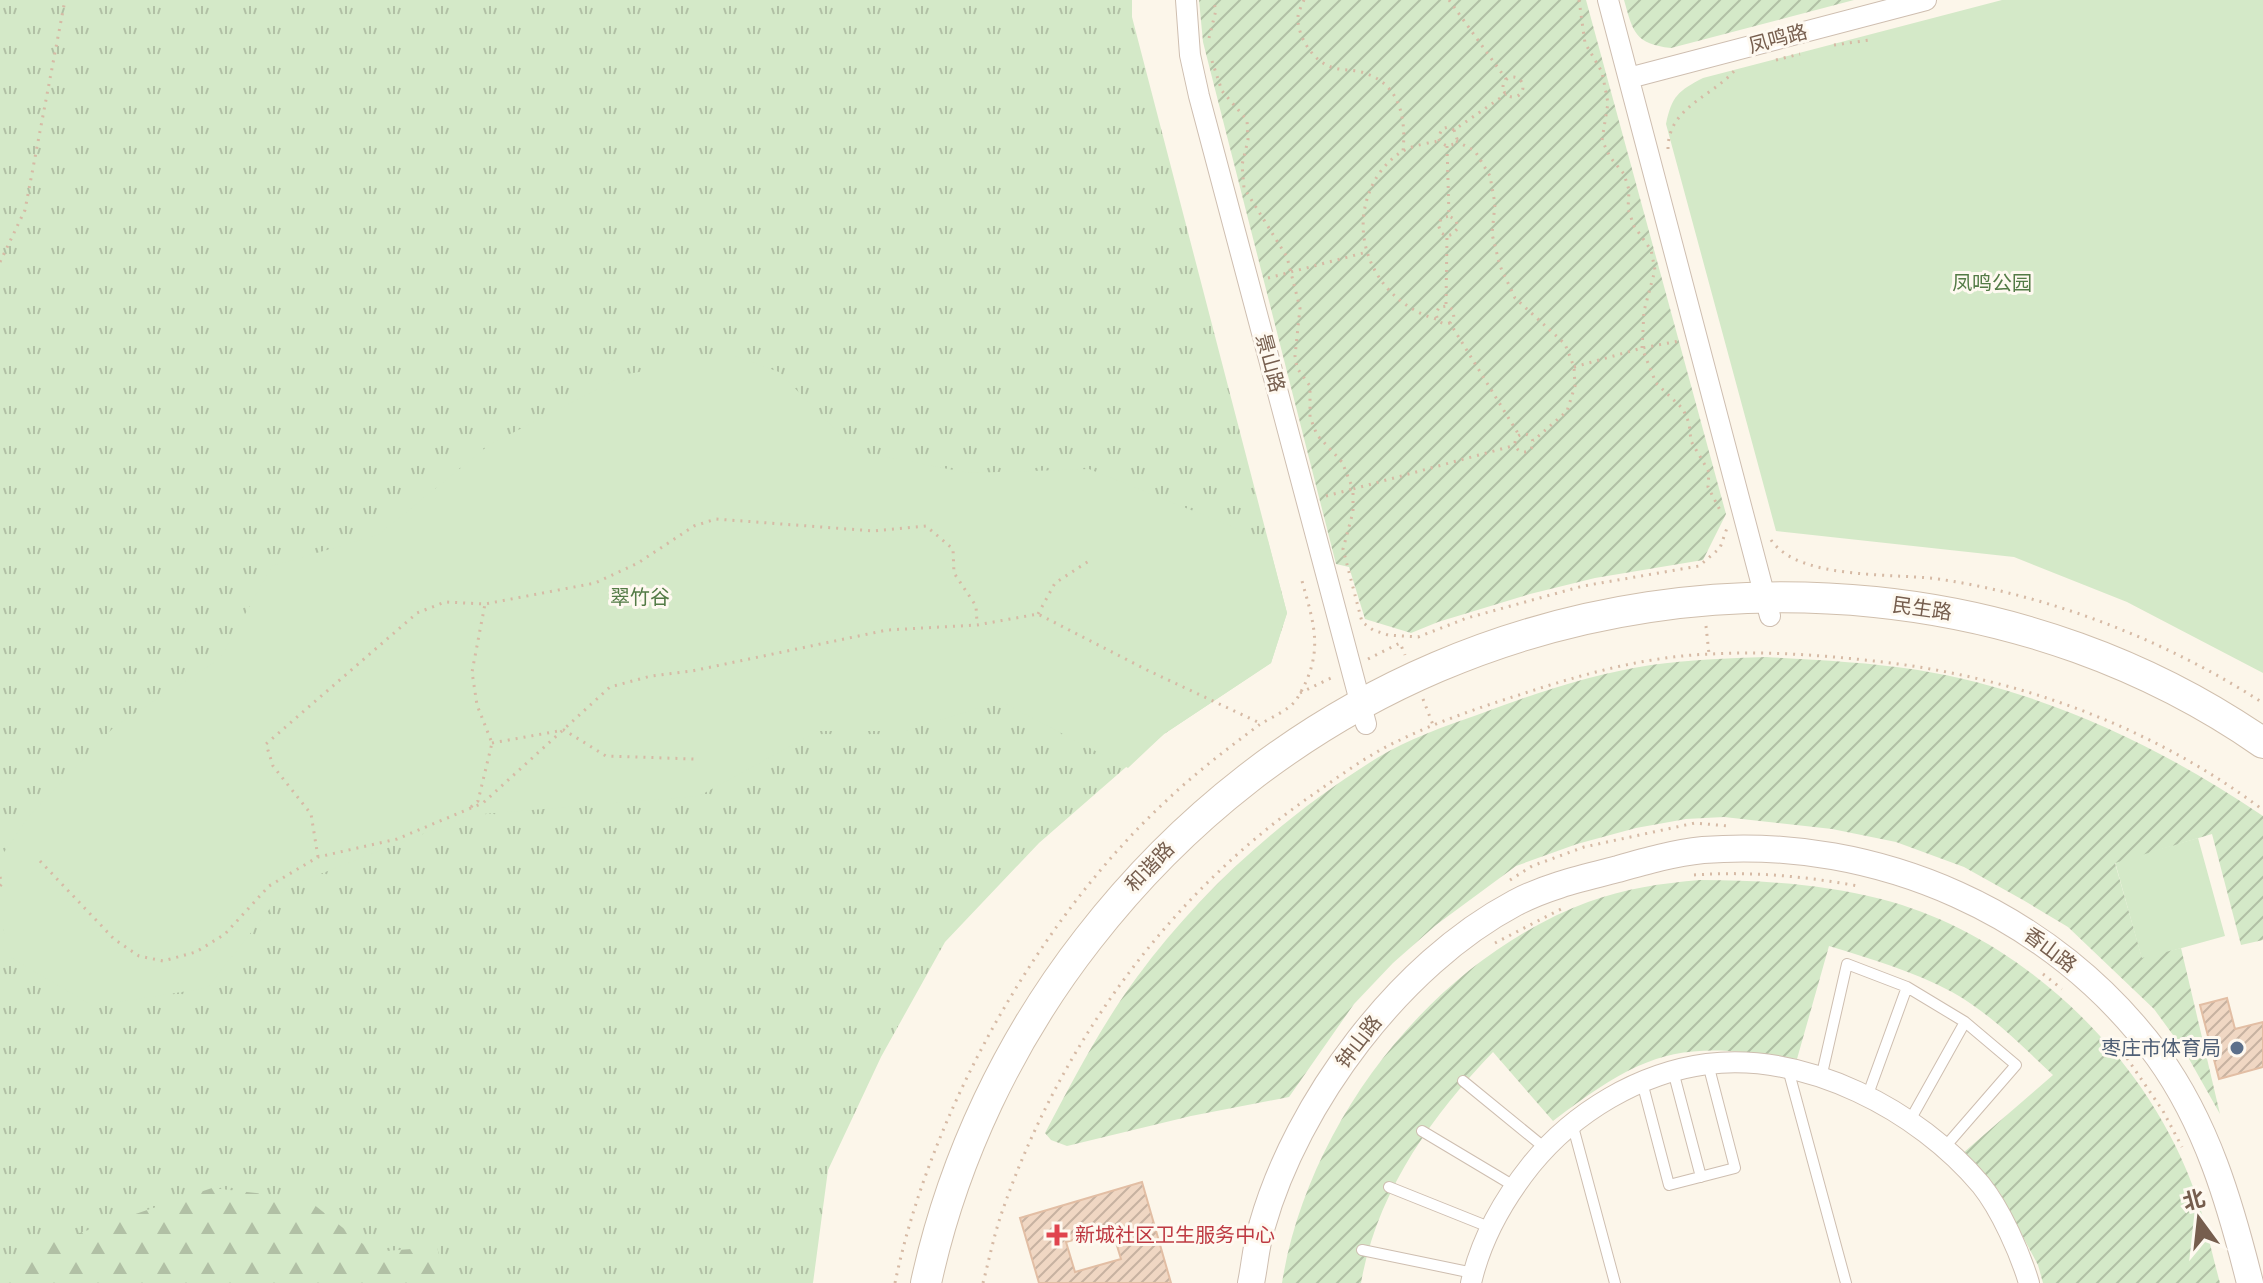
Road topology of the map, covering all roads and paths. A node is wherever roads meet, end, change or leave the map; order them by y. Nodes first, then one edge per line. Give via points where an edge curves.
1 (65, 0) edge
2 (1186, 0) edge
3 (1213, 0) edge
4 (1304, 0) edge
5 (1449, 0) edge
6 (1579, 0) edge
7 (1608, 0) edge
8 (1926, 0) edge
9 (1870, 40) dead end
10 (1210, 44) dead end
11 (1825, 46) dead end
12 (1808, 51) dead end
13 (1210, 54) dead end
14 (1771, 60) dead end
15 (1735, 70) dead end
16 (1629, 78) junction
17 (1506, 79) junction
18 (1506, 94) junction
19 (1454, 130) junction
20 (1439, 141) junction
21 (1456, 141) junction
22 (1447, 146) junction
23 (1403, 151) junction
24 (1668, 157) dead end
25 (1449, 216) junction
26 (1447, 236) junction
27 (1367, 252) junction
28 (0, 262) edge
29 (1290, 272) junction
30 (1249, 283) junction
31 (1446, 306) junction
32 (1436, 319) junction
33 (1450, 323) junction
34 (1697, 338) junction
35 (1642, 348) junction
36 (1574, 367) junction
37 (1519, 435) junction
38 (1533, 441) junction
39 (1516, 445) junction
40 (1353, 489) junction
41 (1307, 501) junction
42 (1768, 535) dead end
43 (1092, 559) dead end
44 (1844, 571) dead end
45 (485, 604) junction
46 (1768, 606) junction
47 (1038, 614) junction
48 (977, 625) junction
49 (1559, 635) joint
50 (1363, 714) junction
51 (1262, 724) dead end
52 (564, 730) junction
53 (492, 743) junction
54 (2263, 743) edge
55 (694, 759) dead end
56 (2263, 767) edge
57 (469, 809) junction
58 (2263, 810) edge
59 (1695, 823) dead end
60 (1731, 827) dead end
61 (318, 857) junction
62 (40, 861) dead end
63 (1681, 865) junction
64 (0, 877) edge
65 (0, 886) edge
66 (1861, 887) dead end
67 (1569, 893) junction
68 (1489, 946) dead end
69 (2040, 971) dead end
70 (1907, 987) junction
71 (2063, 989) dead end
72 (1965, 1022) junction
73 (2113, 1039) dead end
74 (1708, 1064) junction
75 (1788, 1069) junction
76 (1673, 1071) junction
77 (1821, 1078) junction
78 (1463, 1081) dead end
79 (1642, 1082) junction
80 (1867, 1097) junction
81 (1909, 1122) junction
82 (1572, 1123) junction
83 (1422, 1131) dead end
84 (1545, 1148) junction
85 (1944, 1148) junction
86 (2182, 1148) dead end
87 (1701, 1177) junction
88 (1514, 1186) junction
89 (1389, 1187) dead end
90 (1489, 1227) junction
91 (1362, 1250) dead end
92 (1472, 1278) edge
93 (926, 1283) edge
94 (947, 1283) edge
95 (983, 1283) edge
96 (1251, 1283) edge
97 (1615, 1283) edge
98 (1846, 1283) edge
99 (2029, 1283) edge
100 (2250, 1283) edge

1 - 28 path via 25,210
2 - 30 street, 景山路 via 1199,96
3 - 10 path
4 - 23 path via 1298,16 1311,52 1327,66 1366,73 1397,96
5 - 17 path
6 - 35 path via 1585,43 1602,72 1608,103 1602,140 1624,174 1628,209 1651,250 1655,270 1644,311
7 - 16 street
8 - 16 street, 凤鸣路
9 - 11 path
12 - 14 path
13 - 29 path via 1222,91 1247,120 1244,188 1287,257
15 - 24 path via 1679,115
16 - 34 street
17 - 18 path
17 - 18 path via 1517,78 1523,86 1517,95
18 - 19 path
19 - 20 path via 1442,129
19 - 21 path
20 - 22 path
20 - 23 path
21 - 22 path
21 - 36 path via 1475,151 1490,176 1495,204 1492,234 1515,298 1565,344
22 - 25 path
23 - 27 path via 1380,172 1366,196 1361,229
25 - 26 path via 1458,228
25 - 26 path via 1438,224
26 - 31 path
27 - 29 path
27 - 32 path via 1394,296
29 - 30 path
29 - 40 path via 1300,308 1295,356 1310,386 1310,417 1317,435 1342,462
30 - 41 street, 景山路
31 - 32 path via 1436,311
31 - 33 path via 1454,314
32 - 33 path
33 - 37 path
34 - 35 path
34 - 46 street
35 - 36 path
35 - 40 path via 1656,383 1683,409 1691,441 1709,472 1708,487 1728,524 1720,548 1699,566 1583,586 1418,637 1388,635 1362,622 1343,549
36 - 38 path via 1567,411
37 - 38 path
37 - 39 path
38 - 39 path via 1526,451
39 - 40 path
40 - 41 path
41 - 50 street, 景山路
42 - 44 path via 1796,562
43 - 47 path via 1055,583
45 - 48 path via 595,583 638,563 694,526 716,519 874,531 926,526 953,549 954,573 976,606
45 - 53 path via 472,672 477,705
45 - 61 path via 445,602 417,613 266,744 273,766 311,814
46 - 49 main road, 民生路 via 1640,608
46 - 54 main road, 民生路 via 1845,599 1989,619 2115,662
46 - 56 main road, 民生路 via 1920,627 2043,656 2175,713
47 - 48 path
47 - 51 path
48 - 52 path via 887,630 651,676 610,687
49 - 50 main road, 和谐路 via 1461,657 1414,676
50 - 93 main road, 和谐路 via 1298,740 1252,772 1117,901 1048,992 995,1087 952,1189
50 - 94 main road, 和谐路 via 1216,829 1153,892 1065,1003 1013,1095 971,1196
52 - 53 path
52 - 55 path via 606,756
52 - 57 path via 483,803
53 - 57 path via 478,801
57 - 61 path via 397,839
58 - 95 path via 2171,751 2104,719 2037,693 1906,664 1826,655 1709,654 1568,679 1475,709 1397,741 1343,773 1289,810 1201,886 1137,962 1081,1041 1006,1201
59 - 60 path
61 - 62 path via 269,886 225,934 196,952 163,961 139,956 114,939
63 - 66 path
63 - 67 street, 香山路
63 - 100 street, 香山路 via 1758,849 1880,867 1963,895 2032,934 2099,988 2158,1056 2192,1111 2217,1167
64 - 65 path
67 - 68 path
67 - 96 street, 钟山路 via 1515,903 1461,938 1397,994 1340,1064 1294,1142 1262,1226
69 - 71 path
70 - 72 lane
70 - 77 lane via 1847,964
70 - 80 lane
72 - 81 lane
72 - 85 lane via 2016,1065
73 - 86 path
74 - 75 street
74 - 76 street
74 - 87 lane via 1735,1168
75 - 77 street
75 - 98 lane
76 - 79 street
76 - 87 lane
77 - 80 street
78 - 84 lane
79 - 82 street
79 - 87 lane via 1669,1185
80 - 81 street
81 - 85 street
82 - 84 street
82 - 97 lane
83 - 88 lane
84 - 88 street
85 - 99 street via 1983,1187 2019,1252
88 - 90 street
89 - 90 lane
90 - 92 street
91 - 92 lane

